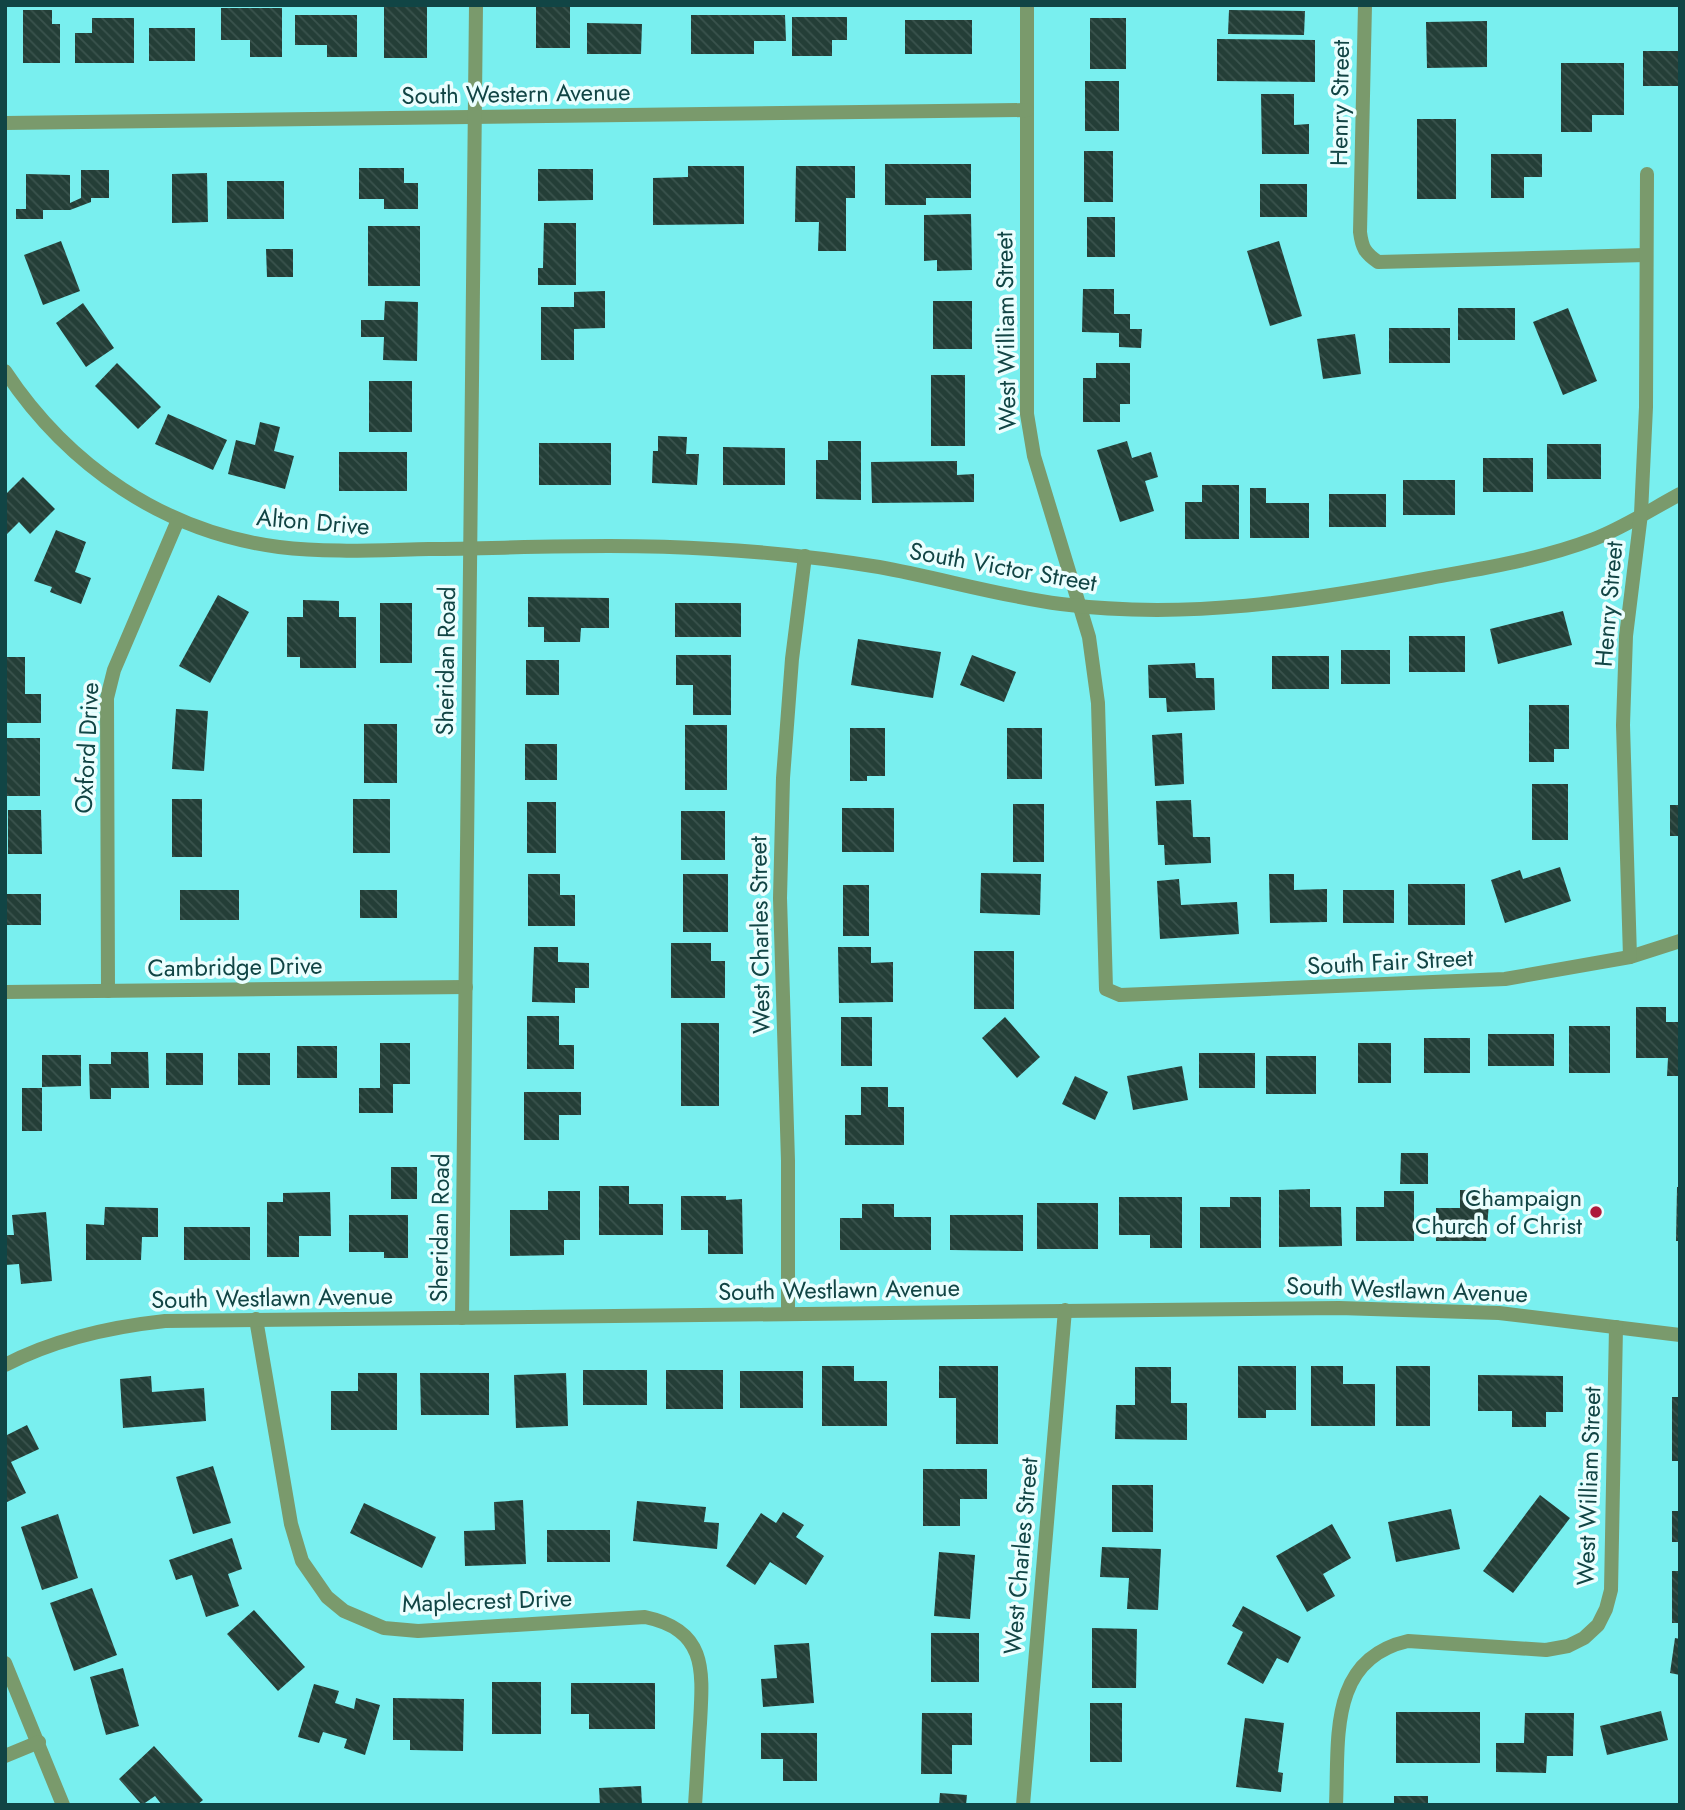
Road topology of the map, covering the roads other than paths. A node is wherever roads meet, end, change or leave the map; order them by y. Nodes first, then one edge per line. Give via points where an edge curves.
1 (476, 5) edge
2 (1027, 5) edge
3 (1365, 5) edge
4 (1027, 110) junction
5 (475, 117) junction
6 (5, 123) edge
7 (1647, 174) dead end
8 (1646, 255) junction
9 (5, 371) edge
10 (1680, 494) edge
11 (1641, 514) junction
12 (178, 520) junction
13 (470, 549) junction
14 (805, 556) junction
15 (1080, 606) junction
16 (1680, 941) edge
17 (1630, 957) junction
18 (1104, 983) joint
19 (466, 987) junction
20 (108, 991) junction
21 (5, 992) edge
22 (1065, 1310) junction
23 (788, 1313) junction
24 (462, 1318) junction
25 (256, 1319) junction
26 (1616, 1327) junction
27 (1680, 1335) edge
28 (5, 1365) edge
29 (5, 1663) edge
30 (39, 1742) junction
31 (5, 1756) edge
32 (63, 1805) edge
33 (695, 1805) edge
34 (1023, 1805) edge
35 (1336, 1805) edge

1 - 5 street, Sheridan Road
2 - 4 street, West William Street
3 - 8 street, Henry Street via 1360,232 1368,255 1378,262
4 - 5 street, South Western Avenue
4 - 15 street, West William Street via 1027,414 1034,456
5 - 6 street, South Western Avenue
5 - 13 street, Sheridan Road
7 - 8 street, Henry Street
8 - 11 street, Henry Street
9 - 12 street, Alton Drive via 63,443 126,492
10 - 11 street, South Victor Street
11 - 15 street, South Victor Street via 1598,538 1555,552 1358,592 1196,610
11 - 17 street, Henry Street via 1626,636 1623,725
12 - 13 street, Alton Drive via 278,547
12 - 20 street, Oxford Drive via 114,670 107,698
13 - 14 street, South Victor Street via 708,548
13 - 19 street, Sheridan Road
14 - 15 street, South Victor Street
14 - 23 street, West Charles Street via 782,791
15 - 18 street, West William Street via 1098,703
16 - 17 street, South Fair Street
17 - 18 street, South Fair Street via 1505,979 1407,985 1120,995 1110,993
19 - 20 street, Cambridge Drive
19 - 24 street, Sheridan Road
20 - 21 street, Cambridge Drive
22 - 23 street, South Westlawn Avenue
22 - 26 street, South Westlawn Avenue via 1419,1308
22 - 34 street, West Charles Street
23 - 24 street, South Westlawn Avenue
24 - 25 street, South Westlawn Avenue
25 - 28 street, South Westlawn Avenue via 119,1326 62,1341
25 - 33 street, Maplecrest Drive via 291,1524 302,1561 327,1597 364,1622 418,1631 645,1617 678,1628 698,1655 703,1676
26 - 27 street, South Westlawn Avenue
26 - 35 street, West William Street via 1613,1562 1606,1609 1598,1625 1584,1638 1546,1650 1408,1641 1373,1654 1347,1691 1340,1727
29 - 30 street
30 - 31 street
30 - 32 street

